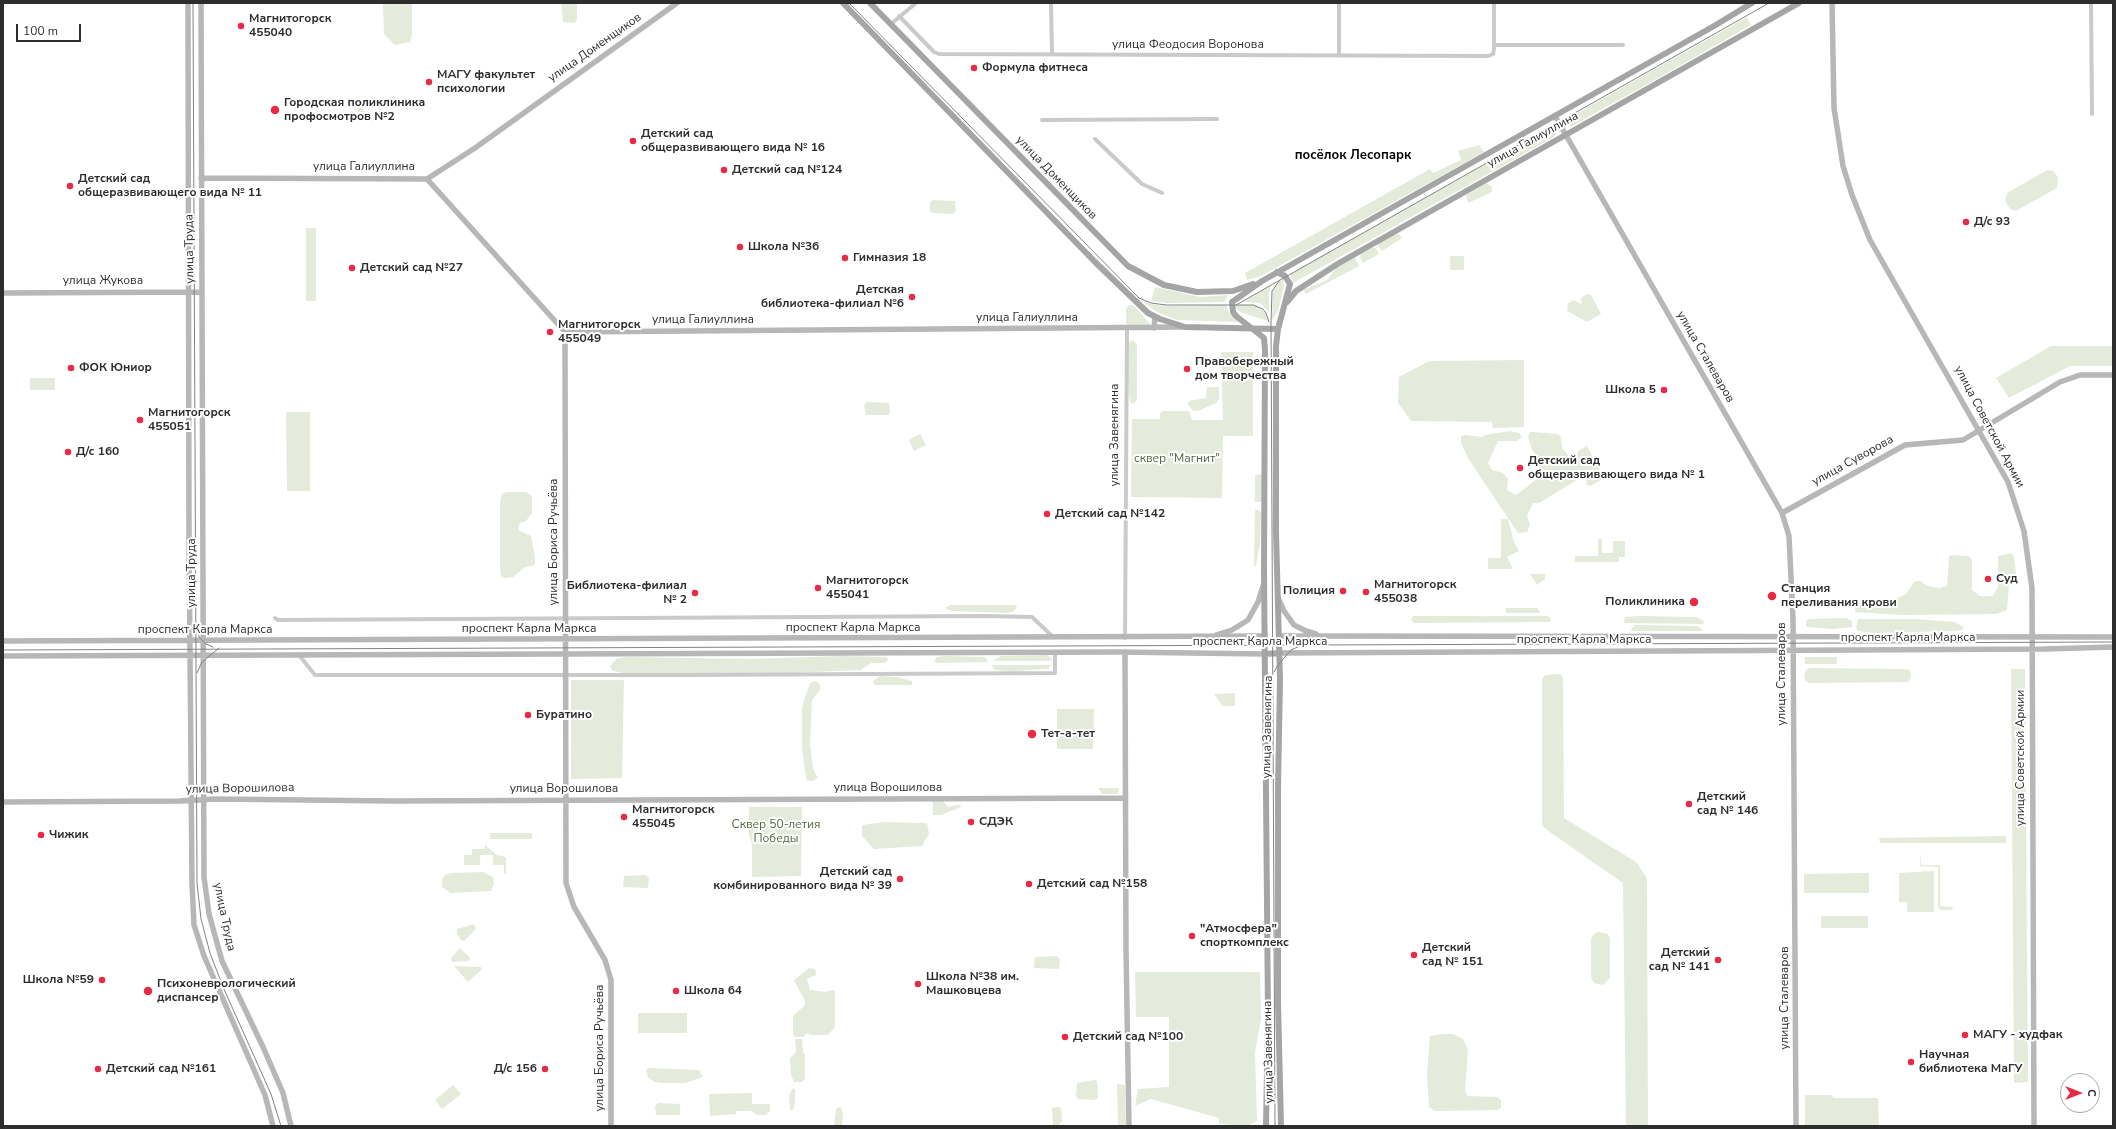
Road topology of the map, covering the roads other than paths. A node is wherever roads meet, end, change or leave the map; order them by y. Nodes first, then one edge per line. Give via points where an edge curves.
1 (188, 3) edge
2 (201, 3) edge
3 (678, 3) edge
4 (843, 3) edge
5 (870, 3) edge
6 (916, 3) edge
7 (1051, 3) edge
8 (1339, 3) edge
9 (1494, 3) edge
10 (1752, 3) edge
11 (1799, 3) edge
12 (1832, 3) edge
13 (2091, 3) edge
14 (899, 16) junction
15 (891, 24) junction
16 (1494, 45) junction
17 (1623, 45) dead end
18 (1052, 54) junction
19 (1339, 55) junction
20 (2092, 114) dead end
21 (1555, 116) junction
22 (1217, 119) dead end
23 (1042, 120) dead end
24 (1566, 134) junction
25 (1095, 139) dead end
26 (201, 178) junction
27 (427, 179) junction
28 (1162, 193) dead end
29 (1277, 272) junction
30 (1262, 281) junction
31 (188, 292) junction
32 (202, 292) junction
33 (3, 293) edge
34 (1285, 305) junction
35 (1154, 317) junction
36 (1185, 327) junction
37 (1154, 328) junction
38 (1127, 329) junction
39 (1254, 329) junction
40 (1278, 329) junction
41 (565, 332) junction
42 (2113, 375) edge
43 (1980, 431) junction
44 (1782, 513) junction
45 (1264, 582) junction
46 (1278, 597) junction
47 (275, 618) dead end
48 (564, 618) junction
49 (1265, 636) junction
50 (1279, 636) junction
51 (1326, 636) junction
52 (2032, 636) junction
53 (1212, 637) junction
54 (1793, 637) junction
55 (2113, 637) edge
56 (1055, 638) junction
57 (1125, 638) junction
58 (565, 640) junction
59 (3, 641) edge
60 (190, 641) junction
61 (204, 641) junction
62 (2113, 647) edge
63 (1793, 649) junction
64 (2032, 649) junction
65 (1055, 652) junction
66 (1125, 652) junction
67 (1280, 653) junction
68 (565, 654) junction
69 (1265, 654) junction
70 (190, 655) junction
71 (204, 655) junction
72 (299, 655) junction
73 (3, 656) edge
74 (566, 676) junction
75 (1125, 798) junction
76 (205, 799) junction
77 (191, 800) junction
78 (566, 800) junction
79 (3, 802) edge
80 (273, 1126) edge
81 (291, 1126) edge
82 (611, 1126) edge
83 (1129, 1126) edge
84 (1265, 1126) edge
85 (1283, 1126) edge
86 (1796, 1126) edge
87 (2034, 1126) edge

1 - 31 main road, улица Труда
2 - 26 main road, улица Труда
3 - 27 main road, улица Доменщиков via 475,148
4 - 35 main road via 1103,269
5 - 15 main road, улица Доменщиков
6 - 14 street
7 - 18 street
8 - 19 street
9 - 16 street
10 - 21 main road, улица Галиуллина
11 - 24 main road, улица Галиуллина
12 - 43 main road, улица Советской Армии via 1834,108 1842,166 1852,195 1870,240
13 - 20 street
14 - 15 street
14 - 18 street, улица Феодосия Воронова via 937,54
15 - 30 main road, улица Доменщиков via 1128,266 1164,285 1197,292 1233,291
16 - 17 street
16 - 19 street, улица Феодосия Воронова via 1493,54
18 - 19 street, улица Феодосия Воронова
21 - 24 main road, улица Сталеваров
21 - 29 main road, улица Галиуллина
22 - 23 street
24 - 34 main road, улица Галиуллина via 1339,262 1296,291
24 - 44 main road, улица Сталеваров
25 - 28 street via 1142,184
26 - 27 main road, улица Галиуллина
26 - 32 main road, улица Труда
27 - 41 main road, улица Галиуллина
29 - 30 main road, улица Галиуллина
29 - 34 main road, улица Галиуллина via 1285,276 1290,284
30 - 39 main road, улица Галиуллина via 1232,302 1236,316
31 - 32 main road, улица Жукова
31 - 33 main road, улица Жукова
31 - 60 main road, улица Труда
32 - 61 main road, улица Труда
34 - 40 main road, улица Галиуллина
35 - 36 main road
35 - 37 main road
36 - 37 main road, улица Галиуллина
36 - 39 main road, улица Галиуллина
37 - 38 main road, улица Галиуллина
38 - 41 main road, улица Галиуллина
38 - 57 street, улица Завенягина
39 - 40 main road, улица Галиуллина
39 - 45 main road, улица Завенягина via 1264,338 1265,350
40 - 46 main road, улица Завенягина
41 - 48 main road, улица Бориса Ручьёва
42 - 43 main road, улица Суворова via 2080,375 2060,382
43 - 44 main road, улица Суворова via 1963,440 1905,445
43 - 52 main road, улица Советской Армии via 2008,482 2023,524 2030,571
44 - 54 main road, улица Сталеваров via 1789,536
45 - 49 main road, улица Завенягина
45 - 53 main road via 1258,602 1248,620 1232,630
46 - 50 main road, улица Завенягина
46 - 51 main road via 1294,625
47 - 48 street, проспект Карла Маркса
48 - 56 street, проспект Карла Маркса via 1032,617
48 - 58 main road, улица Бориса Ручьёва
49 - 50 main road, проспект Карла Маркса
49 - 53 main road, проспект Карла Маркса
49 - 69 main road, улица Завенягина
50 - 51 main road, проспект Карла Маркса
50 - 67 main road, улица Завенягина
51 - 54 main road, проспект Карла Маркса
52 - 54 main road, проспект Карла Маркса
52 - 55 main road, проспект Карла Маркса
52 - 64 main road, улица Советской Армии
53 - 57 main road, проспект Карла Маркса
54 - 63 main road, улица Сталеваров
56 - 57 main road, проспект Карла Маркса
56 - 58 main road, проспект Карла Маркса
58 - 61 main road, проспект Карла Маркса
58 - 68 main road, улица Бориса Ручьёва
59 - 60 main road, проспект Карла Маркса
60 - 61 main road, проспект Карла Маркса
60 - 70 main road, улица Труда
61 - 71 main road, улица Труда
62 - 64 main road, проспект Карла Маркса
63 - 64 main road, проспект Карла Маркса
63 - 67 main road, проспект Карла Маркса
63 - 86 main road, улица Сталеваров
64 - 87 main road, улица Советской Армии
65 - 66 main road, проспект Карла Маркса
65 - 68 main road, проспект Карла Маркса
65 - 74 street via 1055,673
66 - 69 main road, проспект Карла Маркса
66 - 75 main road
67 - 69 main road, проспект Карла Маркса
67 - 85 main road, улица Завенягина via 1278,1002
68 - 72 main road, проспект Карла Маркса
68 - 74 main road, улица Бориса Ручьёва
69 - 84 main road, улица Завенягина via 1268,1007
70 - 71 main road, проспект Карла Маркса
70 - 73 main road, проспект Карла Маркса
70 - 77 main road, улица Труда
71 - 72 main road, проспект Карла Маркса
71 - 76 main road, улица Труда
72 - 74 street via 315,676
74 - 78 main road, улица Бориса Ручьёва
75 - 78 main road, улица Ворошилова
75 - 83 main road
76 - 77 main road, улица Ворошилова
76 - 78 main road, улица Ворошилова
76 - 81 main road, улица Труда via 204,877 215,939 222,961 283,1093
77 - 79 main road, улица Ворошилова
77 - 80 main road, улица Труда via 194,925 204,956 265,1095
78 - 82 main road, улица Бориса Ручьёва via 568,894 605,960 612,980

